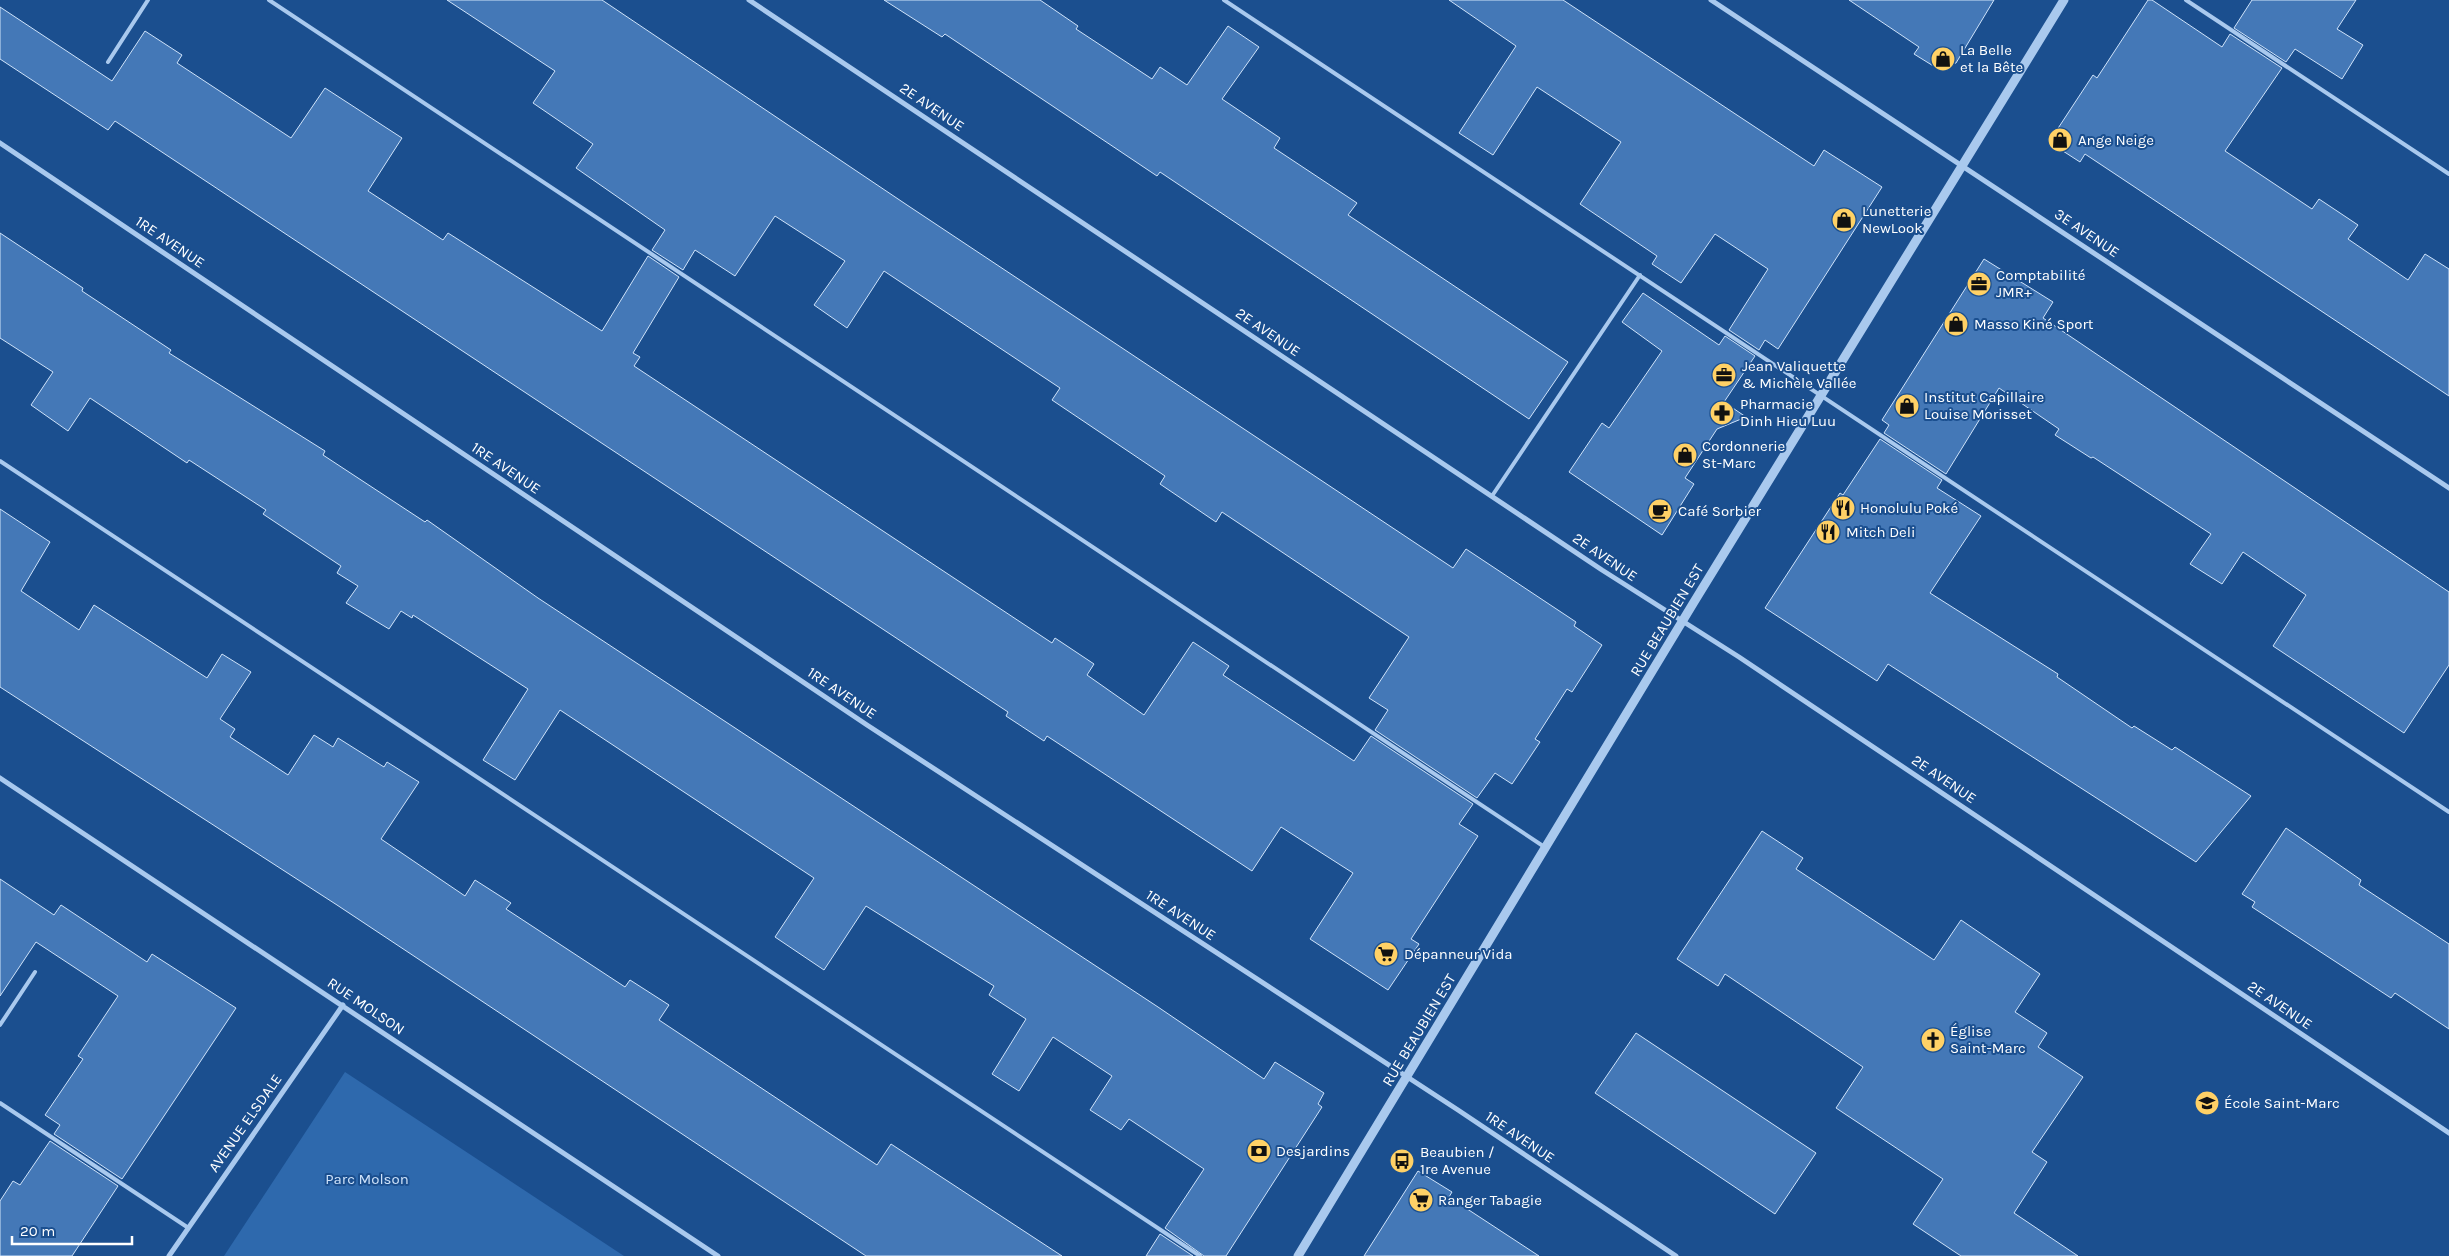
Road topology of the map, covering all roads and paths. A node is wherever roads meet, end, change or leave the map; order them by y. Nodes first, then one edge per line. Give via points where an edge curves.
1 (148, 0) edge
2 (269, 0) edge
3 (749, 0) edge
4 (1224, 0) edge
5 (1711, 0) edge
6 (2064, 0) edge
7 (2186, 0) edge
8 (108, 62) dead end
9 (0, 143) edge
10 (1963, 166) junction
11 (2449, 174) edge
12 (1640, 275) junction
13 (1822, 396) junction
14 (0, 461) edge
15 (2449, 488) edge
16 (1492, 496) junction
17 (1683, 620) junction
18 (0, 778) edge
19 (2449, 812) edge
20 (1546, 848) junction
21 (35, 972) dead end
22 (343, 1005) junction
23 (0, 1025) edge
24 (1407, 1076) junction
25 (0, 1103) edge
26 (2449, 1133) edge
27 (187, 1227) junction
28 (168, 1256) edge
29 (718, 1256) edge
30 (1200, 1256) edge
31 (1298, 1256) edge
32 (1676, 1256) edge

1 - 8 lane
2 - 20 lane
3 - 16 street, 2E AVENUE
4 - 12 lane
5 - 10 street, 3E AVENUE
6 - 10 street, RUE BEAUBIEN EST
7 - 11 lane
9 - 24 street, 1RE AVENUE via 867,725
10 - 13 street, RUE BEAUBIEN EST
10 - 15 street, 3E AVENUE
12 - 13 lane
12 - 16 lane
13 - 17 street, RUE BEAUBIEN EST
13 - 19 lane
14 - 30 lane
16 - 17 street, 2E AVENUE
17 - 20 street, RUE BEAUBIEN EST
17 - 26 street, 2E AVENUE
18 - 22 street, RUE MOLSON
20 - 24 street, RUE BEAUBIEN EST
21 - 23 lane
22 - 27 street, AVENUE ELSDALE
22 - 29 street, RUE MOLSON
24 - 31 street, RUE BEAUBIEN EST
24 - 32 street, 1RE AVENUE
25 - 27 lane
27 - 28 street, AVENUE ELSDALE

